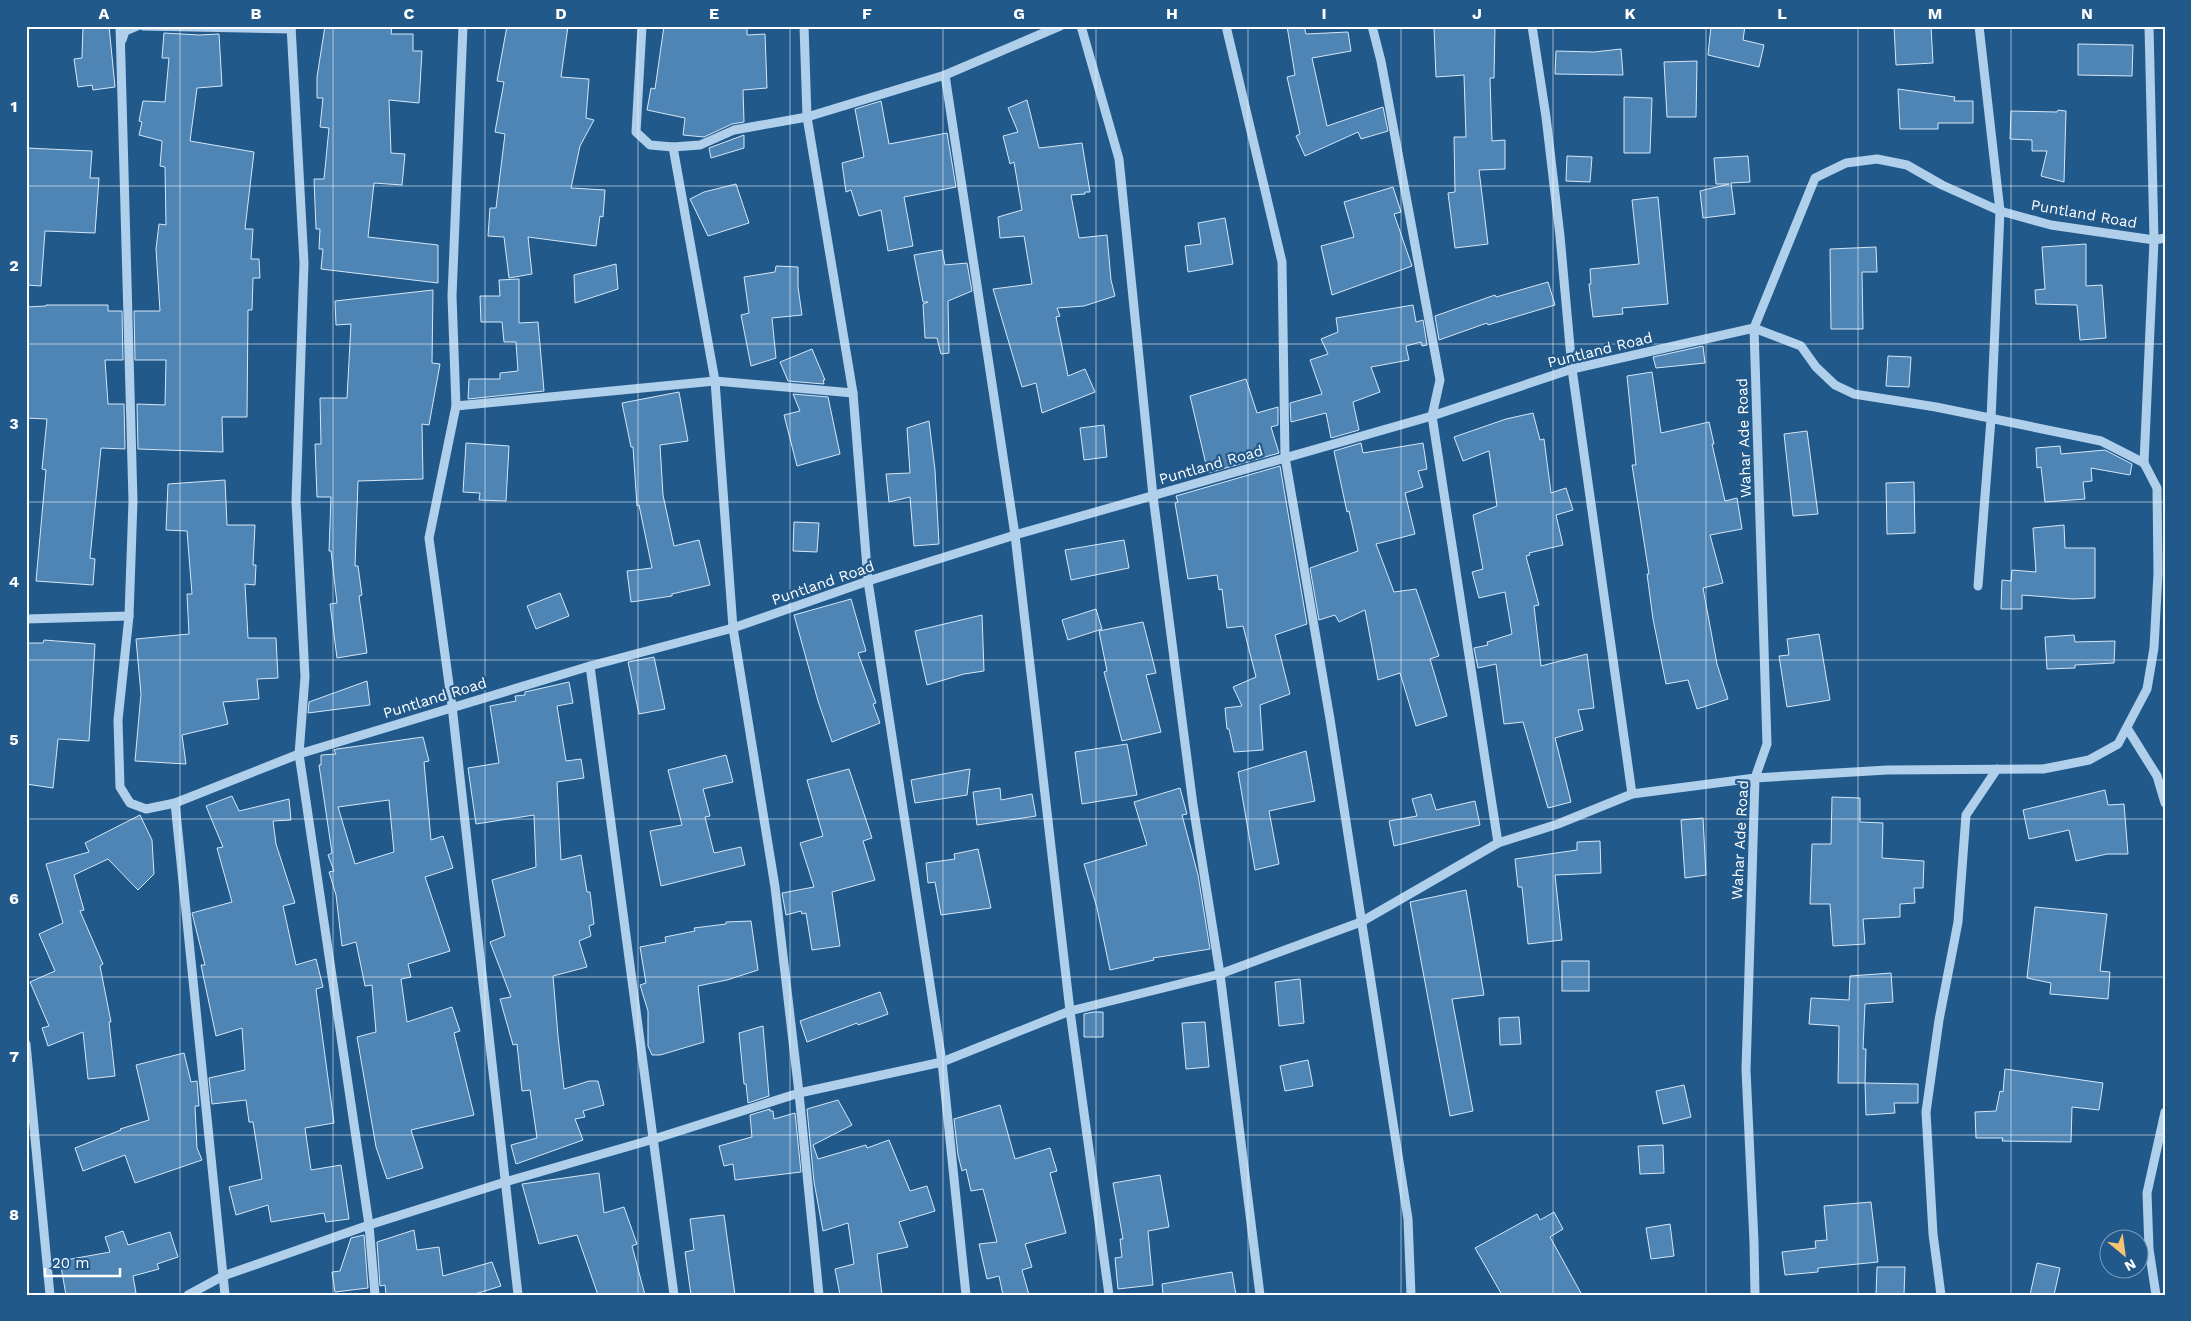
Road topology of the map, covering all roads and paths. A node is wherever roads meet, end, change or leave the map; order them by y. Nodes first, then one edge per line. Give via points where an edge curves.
1 (120, 26) edge
2 (137, 26) edge
3 (143, 26) edge
4 (463, 26) edge
5 (642, 26) edge
6 (804, 26) edge
7 (1060, 26) edge
8 (1081, 26) edge
9 (1226, 26) edge
10 (1372, 26) edge
11 (1532, 26) edge
12 (1979, 26) edge
13 (2150, 26) edge
14 (291, 28) edge
15 (122, 40) junction
16 (945, 75) junction
17 (807, 117) junction
18 (673, 147) junction
19 (2000, 211) junction
20 (2165, 238) edge
21 (2154, 240) junction
22 (1754, 328) junction
23 (1572, 369) junction
24 (715, 380) junction
25 (853, 393) junction
26 (456, 406) junction
27 (1432, 416) junction
28 (1991, 418) junction
29 (1285, 457) junction
30 (2144, 463) junction
31 (1153, 496) junction
32 (1015, 535) junction
33 (868, 581) junction
34 (1978, 586) dead end
35 (130, 616) junction
36 (26, 619) edge
37 (733, 628) junction
38 (590, 666) junction
39 (452, 706) junction
40 (2127, 728) junction
41 (299, 754) junction
42 (1997, 769) junction
43 (2161, 776) edge
44 (1754, 778) junction
45 (1632, 794) junction
46 (175, 803) junction
47 (2165, 803) edge
48 (1498, 843) junction
49 (1361, 922) junction
50 (1220, 974) junction
51 (1070, 1011) junction
52 (26, 1044) edge
53 (942, 1062) junction
54 (799, 1093) junction
55 (2165, 1112) edge
56 (654, 1139) junction
57 (505, 1182) junction
58 (369, 1225) junction
59 (223, 1276) junction
60 (50, 1295) edge
61 (188, 1295) edge
62 (225, 1295) edge
63 (375, 1295) edge
64 (518, 1295) edge
65 (674, 1295) edge
66 (819, 1295) edge
67 (966, 1295) edge
68 (1109, 1295) edge
69 (1260, 1295) edge
70 (1411, 1295) edge
71 (1755, 1295) edge
72 (1941, 1295) edge
73 (2156, 1295) edge

1 - 15 street, Puntland Road
2 - 15 street via 125,31
3 - 14 street
4 - 26 street via 452,296
5 - 18 street via 636,132 650,145
6 - 17 street
7 - 16 street
8 - 31 street via 1119,159
9 - 29 street via 1282,262
10 - 27 street via 1440,380
11 - 23 street via 1548,135
12 - 19 street
13 - 21 street
14 - 41 street via 304,263 296,501 305,677
15 - 35 street, Puntland Road via 133,501
16 - 17 street
16 - 32 street
17 - 18 street via 734,130 700,145
17 - 25 street
18 - 24 street
19 - 21 street, Puntland Road via 2051,225
19 - 22 street, Puntland Road via 1907,165 1877,159 1846,163 1815,178
19 - 28 street
20 - 21 street, Puntland Road
21 - 30 street
22 - 23 street, Puntland Road
22 - 28 street via 1801,346 1835,385 1854,394
22 - 44 street, Wahar Ade Road via 1767,744
23 - 27 street, Puntland Road
23 - 45 street
24 - 25 street
24 - 26 street
24 - 37 street
25 - 33 street
26 - 39 street via 430,538
27 - 29 street, Puntland Road
27 - 48 street
28 - 30 street via 2101,441
28 - 34 street
29 - 31 street, Puntland Road
29 - 49 street
30 - 40 street via 2157,488 2158,573 2154,648 2147,689
31 - 32 street, Puntland Road
31 - 50 street via 1193,805
32 - 33 street, Puntland Road
32 - 51 street
33 - 37 street, Puntland Road
33 - 53 street
35 - 36 street
35 - 46 street, Puntland Road via 118,720 120,787 130,803 146,809
37 - 38 street, Puntland Road
37 - 54 street via 775,887
38 - 39 street, Puntland Road
38 - 56 street
39 - 41 street, Puntland Road
39 - 57 street
40 - 42 street via 2118,744 2089,760 2043,769
40 - 43 street
41 - 46 street, Puntland Road
41 - 58 street
42 - 44 street via 1887,770
42 - 72 street via 1966,816 1958,922 1926,1112 1933,1234
43 - 47 street
44 - 45 street
44 - 71 street, Wahar Ade Road via 1746,1070
45 - 48 street via 1558,824
46 - 59 street
48 - 49 street
49 - 50 street
49 - 70 street via 1408,1219
50 - 51 street
50 - 69 street
51 - 53 street
51 - 68 street
52 - 60 street
53 - 54 street
53 - 67 street
54 - 56 street
54 - 66 street
55 - 73 street via 2147,1193 2149,1249
56 - 57 street
56 - 65 street
57 - 58 street
57 - 64 street
58 - 59 street
58 - 63 street
59 - 61 street
59 - 62 street

